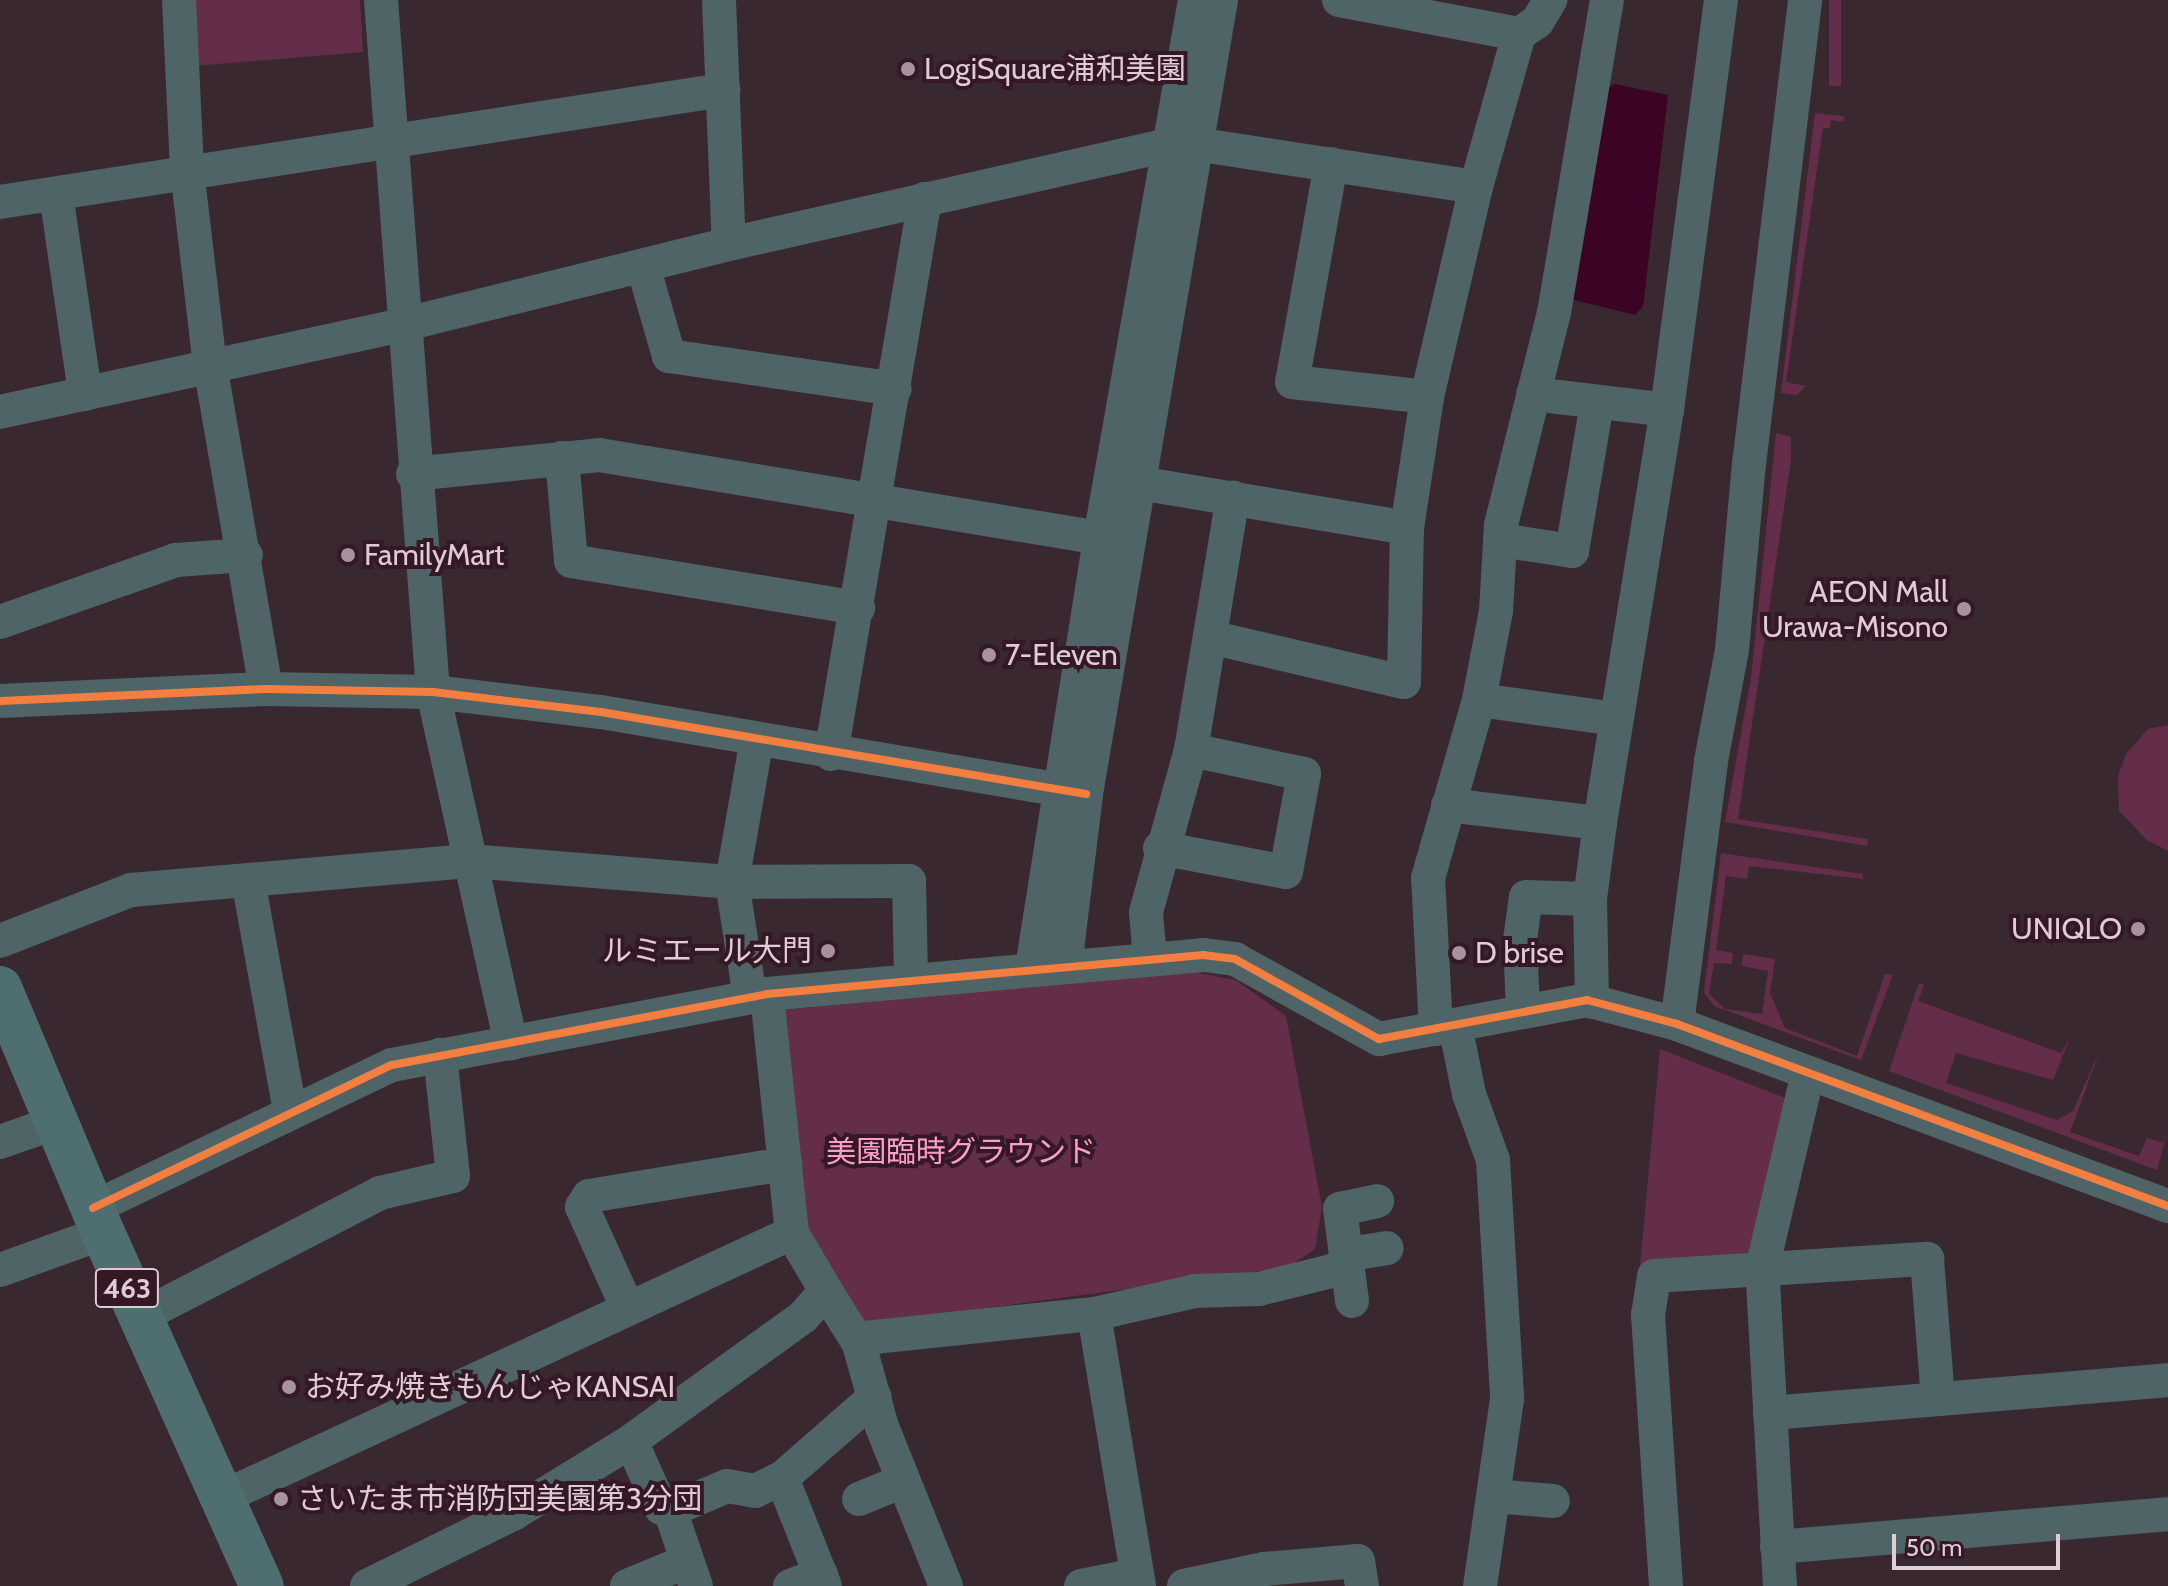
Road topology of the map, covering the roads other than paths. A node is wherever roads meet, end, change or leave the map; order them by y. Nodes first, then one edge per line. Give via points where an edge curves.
1 (179, 0) edge
2 (381, 0) edge
3 (719, 0) edge
4 (1195, 0) edge
5 (1221, 0) edge
6 (1340, 0) edge
7 (1550, 0) edge
8 (1607, 0) edge
9 (1721, 0) edge
10 (1805, 0) edge
11 (1519, 34) junction
12 (723, 90) junction
13 (389, 142) junction
14 (1182, 144) junction
15 (1331, 164) junction
16 (187, 170) junction
17 (1476, 187) junction
18 (56, 194) junction
19 (925, 199) junction
20 (0, 202) edge
21 (729, 244) junction
22 (643, 266) junction
23 (402, 325) junction
24 (210, 365) junction
25 (895, 389) junction
26 (85, 394) junction
27 (1533, 394) junction
28 (1427, 397) junction
29 (1597, 403) junction
30 (1667, 410) junction
31 (0, 412) edge
32 (562, 458) junction
33 (413, 474) junction
34 (1139, 483) junction
35 (1233, 497) junction
36 (878, 499) junction
37 (1407, 528) junction
38 (1100, 538) junction
39 (1500, 540) junction
40 (246, 555) junction
41 (858, 608) junction
42 (0, 622) edge
43 (1210, 637) junction
44 (266, 689) junction
45 (433, 692) junction
46 (1479, 700) junction
47 (0, 701) edge
48 (1616, 719) junction
49 (757, 739) junction
50 (1191, 750) junction
51 (831, 754) junction
52 (1074, 792) junction
53 (1448, 805) junction
54 (1600, 823) junction
55 (1160, 848) junction
56 (469, 861) junction
57 (248, 880) junction
58 (732, 882) junction
59 (1590, 899) junction
60 (0, 941) edge
61 (1150, 959) junction
62 (1048, 967) junction
63 (911, 980) junction
64 (0, 988) edge
65 (759, 995) junction
66 (1592, 1002) junction
67 (1523, 1011) junction
68 (1677, 1024) junction
69 (1446, 1027) junction
70 (511, 1043) junction
71 (440, 1055) junction
72 (1808, 1073) junction
73 (290, 1111) junction
74 (57, 1122) junction
75 (0, 1142) edge
76 (785, 1164) junction
77 (1377, 1201) dead end
78 (2168, 1206) edge
79 (98, 1220) junction
80 (792, 1233) junction
81 (1387, 1248) dead end
82 (1347, 1261) junction
83 (1762, 1269) junction
84 (0, 1270) edge
85 (826, 1291) junction
86 (1352, 1301) dead end
87 (628, 1309) junction
88 (1094, 1314) junction
89 (140, 1317) junction
90 (859, 1344) junction
91 (2168, 1380) edge
92 (1652, 1382) junction
93 (875, 1397) junction
94 (1938, 1399) junction
95 (1770, 1413) junction
96 (631, 1441) junction
97 (782, 1478) junction
98 (903, 1481) junction
99 (1494, 1496) junction
100 (221, 1498) junction
101 (859, 1499) dead end
102 (1553, 1501) dead end
103 (670, 1510) junction
104 (2168, 1514) edge
105 (1777, 1547) junction
106 (690, 1574) edge
107 (1138, 1580) edge
108 (812, 1582) edge
109 (262, 1586) edge
110 (367, 1586) edge
111 (627, 1586) edge
112 (946, 1586) edge
113 (1081, 1586) edge
114 (1184, 1586) edge
115 (1362, 1586) edge
116 (1480, 1586) edge
117 (1648, 1586) edge
118 (1666, 1586) edge
119 (1780, 1586) edge

1 - 16 street
2 - 13 street
3 - 12 street
4 - 14 street
5 - 14 street
6 - 11 street
7 - 11 street via 1537,22
8 - 27 street via 1556,305
9 - 30 street
10 - 68 street via 1732,650 1711,761
11 - 17 street
12 - 13 street
12 - 21 street
13 - 16 street
13 - 23 street
14 - 15 street
14 - 19 street
14 - 34 street
14 - 38 street
15 - 17 street
15 - 28 street via 1292,382
16 - 18 street
16 - 24 street
17 - 28 street
18 - 20 street
18 - 26 street
19 - 21 street
19 - 25 street
21 - 22 street
22 - 23 street
22 - 25 street via 669,356
23 - 24 street
23 - 33 street
24 - 26 street
24 - 40 street
25 - 36 street
26 - 31 street
27 - 29 street
27 - 39 street
28 - 37 street
29 - 30 street
29 - 39 street via 1572,551
30 - 48 street
32 - 33 street
32 - 36 street via 599,455
32 - 41 street via 571,561
33 - 45 street
34 - 35 street
34 - 52 street
35 - 37 street
35 - 43 street
36 - 38 street
36 - 41 street
37 - 43 street via 1404,682
38 - 52 street
39 - 46 street via 1496,611
40 - 42 street via 176,560
40 - 44 street
41 - 51 street
43 - 50 street
44 - 45 street
44 - 47 street
45 - 49 street via 601,712
45 - 56 street
46 - 48 street
46 - 53 street
48 - 54 street
49 - 51 street
49 - 58 street
50 - 55 street
50 - 55 street via 1304,774 1286,872
51 - 52 street
52 - 62 street
53 - 54 street
53 - 69 street via 1428,878
54 - 59 street
55 - 61 street via 1146,912
56 - 57 street
56 - 58 street
56 - 70 street
57 - 60 street via 131,890
57 - 73 street
58 - 63 street via 909,881
58 - 65 street
59 - 66 street
59 - 67 street via 1526,897 1520,940
61 - 62 street
61 - 69 street via 1235,959 1379,1039
62 - 63 street
63 - 65 street
64 - 74 highway, 463
65 - 70 street
65 - 76 street
66 - 67 street
66 - 68 street
67 - 69 street
68 - 72 street
69 - 99 street via 1493,1160 1507,1399
70 - 71 street
71 - 73 street via 392,1065
71 - 89 street via 453,1176 380,1193
72 - 78 street
72 - 83 street
73 - 79 street
74 - 75 street
74 - 79 highway, 463
76 - 80 street
76 - 87 street via 589,1196 582,1207
77 - 82 street via 1340,1209
79 - 84 street
79 - 89 highway, 463
80 - 85 street
80 - 87 street
81 - 82 street via 1356,1253
82 - 86 street
82 - 88 street via 1335,1270 1259,1289 1195,1291
83 - 92 street via 1654,1276 1648,1315
83 - 94 street via 1927,1259
83 - 95 street
85 - 90 street
85 - 96 street via 803,1317
87 - 100 street
88 - 90 street via 865,1338
88 - 107 street
89 - 100 highway, 463
90 - 93 street
91 - 94 street
92 - 117 street via 1636,1408
92 - 118 street
93 - 97 street
93 - 98 street
94 - 95 street
95 - 105 street
96 - 103 street via 661,1508
96 - 110 street via 501,1521
97 - 103 street via 755,1491 727,1486
97 - 108 street
98 - 101 street
98 - 112 street
99 - 102 street
99 - 116 street
100 - 109 highway, 463
103 - 106 street
104 - 105 street
105 - 119 street
106 - 111 street
107 - 113 street
114 - 115 street via 1264,1569 1358,1561

